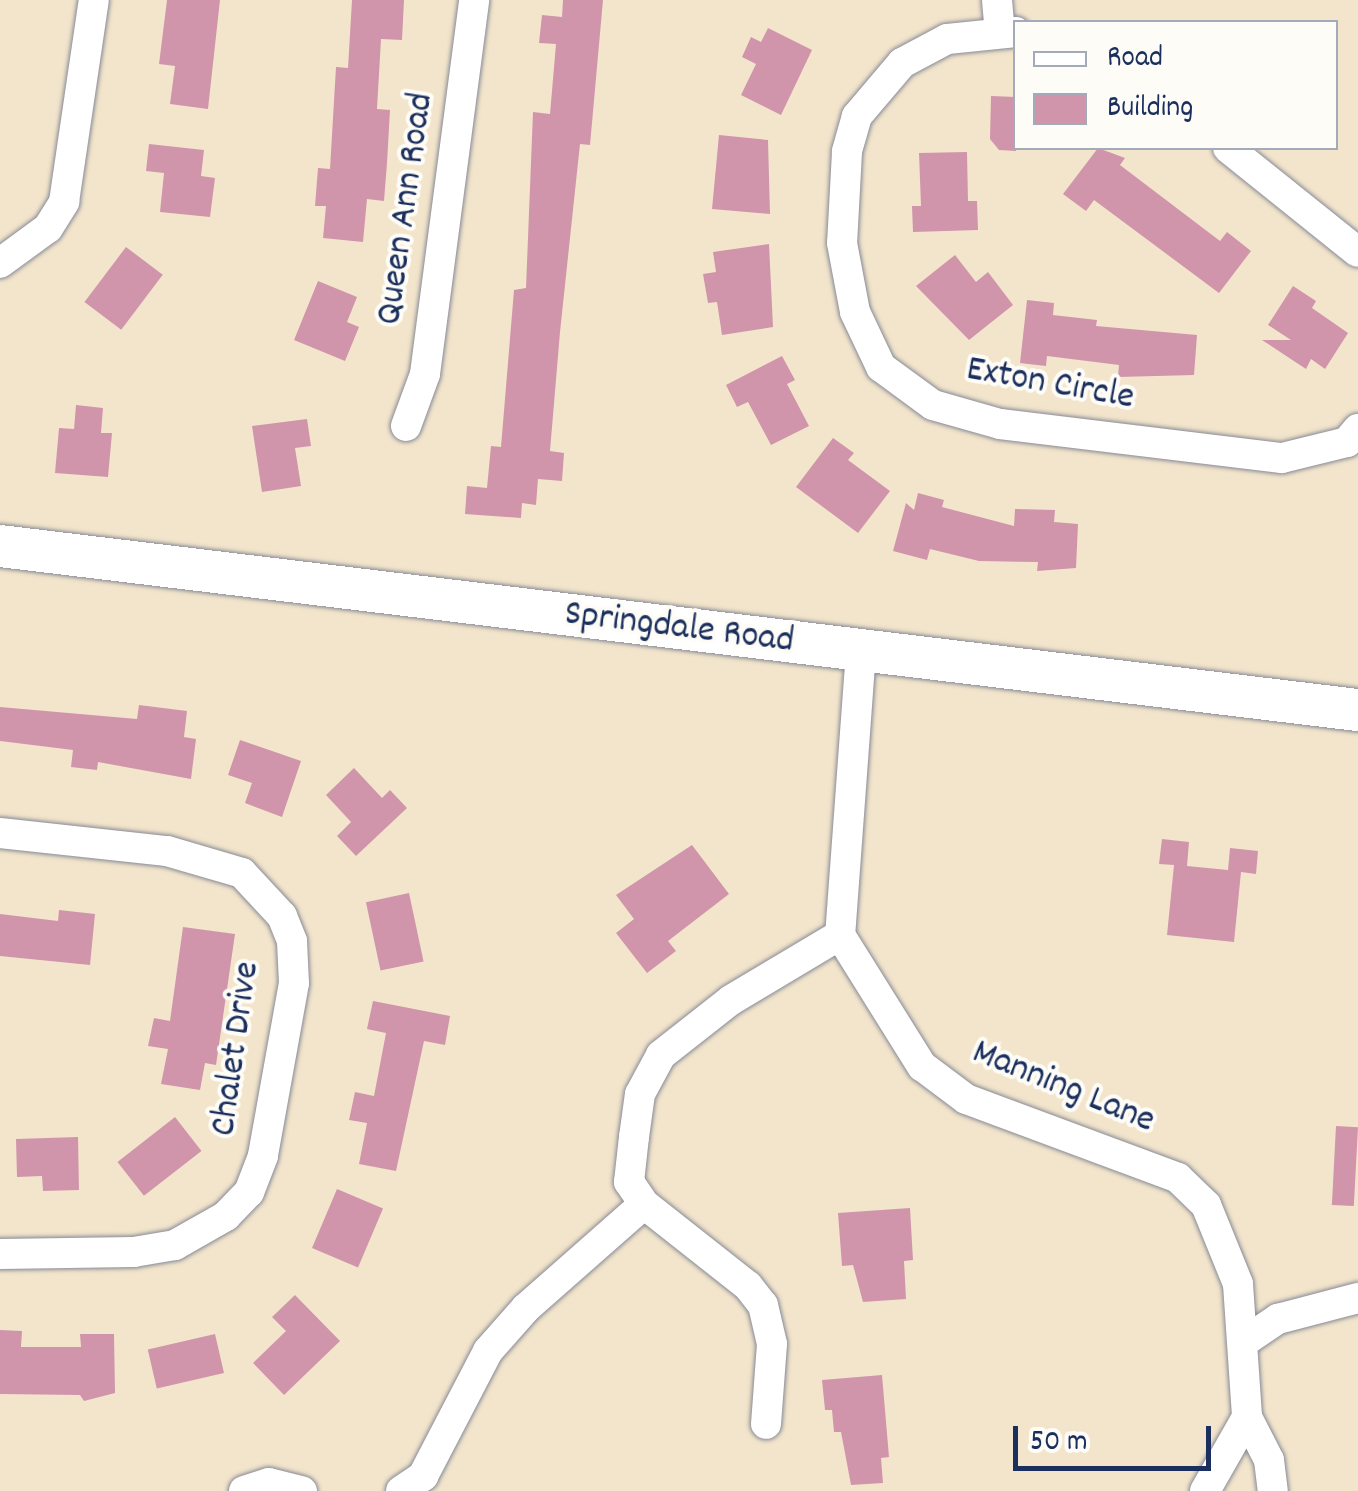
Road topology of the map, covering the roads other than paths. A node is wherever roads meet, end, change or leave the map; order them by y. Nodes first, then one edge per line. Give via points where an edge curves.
1 (94, 0) edge
2 (474, 0) edge
3 (997, 0) edge
4 (1008, 32) edge
5 (1230, 150) edge
6 (1358, 252) edge
7 (0, 262) edge
8 (406, 426) dead end
9 (1358, 429) edge
10 (0, 546) edge
11 (861, 651) junction
12 (1358, 710) edge
13 (0, 833) edge
14 (840, 934) junction
15 (644, 1204) junction
16 (0, 1254) edge
17 (1358, 1298) edge
18 (1245, 1341) junction
19 (1246, 1418) junction
20 (766, 1424) dead end
21 (244, 1491) edge
22 (302, 1491) edge
23 (401, 1491) edge
24 (1205, 1491) edge
25 (1273, 1491) edge

1 - 7 street via 64,202 48,228
2 - 8 street, Queen Ann Road via 424,374
3 - 4 street
4 - 9 street, Exton Circle via 947,40 902,63 857,116 842,243 854,312 881,367 933,405 1000,424 1282,458 1347,442
5 - 6 street
10 - 11 main road, Springdale Road
11 - 12 main road, Springdale Road
11 - 14 street
13 - 16 street, Chalet Drive via 212,862 242,874 282,916 292,941 294,983 263,1156 244,1197 226,1216 175,1245
14 - 15 street via 731,1000 661,1055 640,1094 634,1137 629,1182
14 - 18 street, Manning Lane via 922,1066 966,1099 1178,1178 1206,1205 1238,1284
15 - 20 street via 763,1305 772,1344
15 - 23 street via 526,1308 488,1351 423,1476
17 - 18 street via 1278,1318
18 - 19 street, Manning Lane
19 - 24 street
19 - 25 street, Manning Lane via 1268,1460
21 - 22 street via 268,1483

